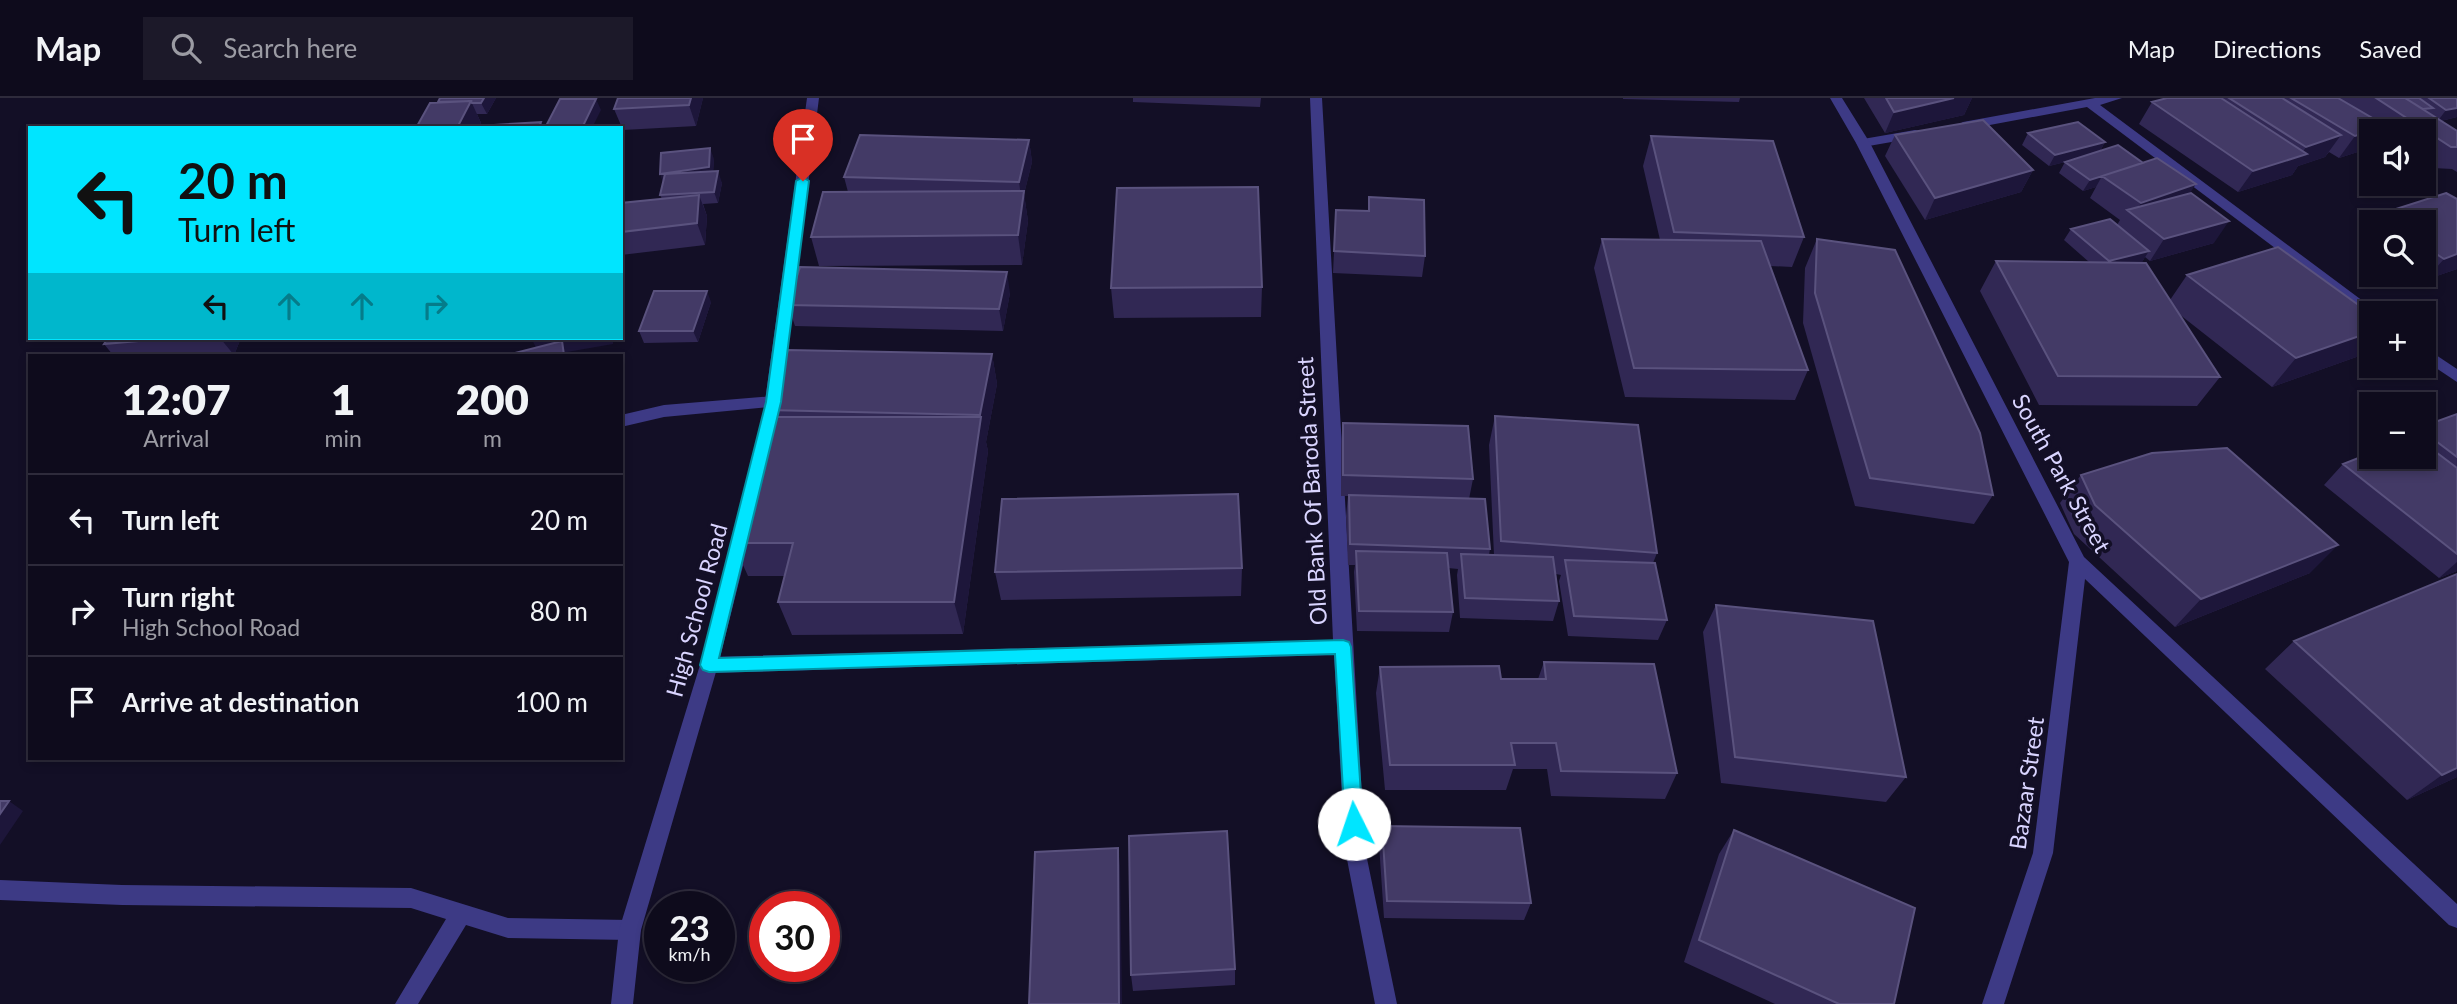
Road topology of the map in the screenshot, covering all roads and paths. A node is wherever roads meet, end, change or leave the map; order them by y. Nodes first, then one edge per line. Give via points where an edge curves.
1 (813, 98) edge
2 (1316, 98) edge
3 (1836, 98) edge
4 (2116, 98) edge
5 (2091, 104) junction
6 (1863, 144) junction
7 (2359, 303) edge
8 (2436, 361) edge
9 (2457, 377) edge
10 (774, 402) junction
11 (623, 421) edge
12 (767, 429) edge
13 (748, 510) edge
14 (2078, 562) junction
15 (1343, 647) junction
16 (709, 665) junction
17 (0, 890) edge
18 (461, 913) junction
19 (2457, 918) edge
20 (630, 930) junction
21 (406, 1004) edge
22 (622, 1004) edge
23 (1386, 1004) edge
24 (1993, 1004) edge

1 - 10 street
2 - 15 street, Old Bank Of Baroda Street
3 - 6 street, South Park Street
4 - 5 street
5 - 6 street
5 - 7 street
6 - 14 street, South Park Street
8 - 9 street
10 - 11 street via 664,411
10 - 12 street
13 - 16 street, High School Road
14 - 19 street, South Park Street
14 - 24 street, Bazaar Street via 2043,853
15 - 16 street
15 - 23 street, Old Bank Of Baroda Street via 1355,849
16 - 20 street, High School Road
17 - 18 street via 411,898
18 - 20 street via 508,928
18 - 21 street
20 - 22 street, High School Road

